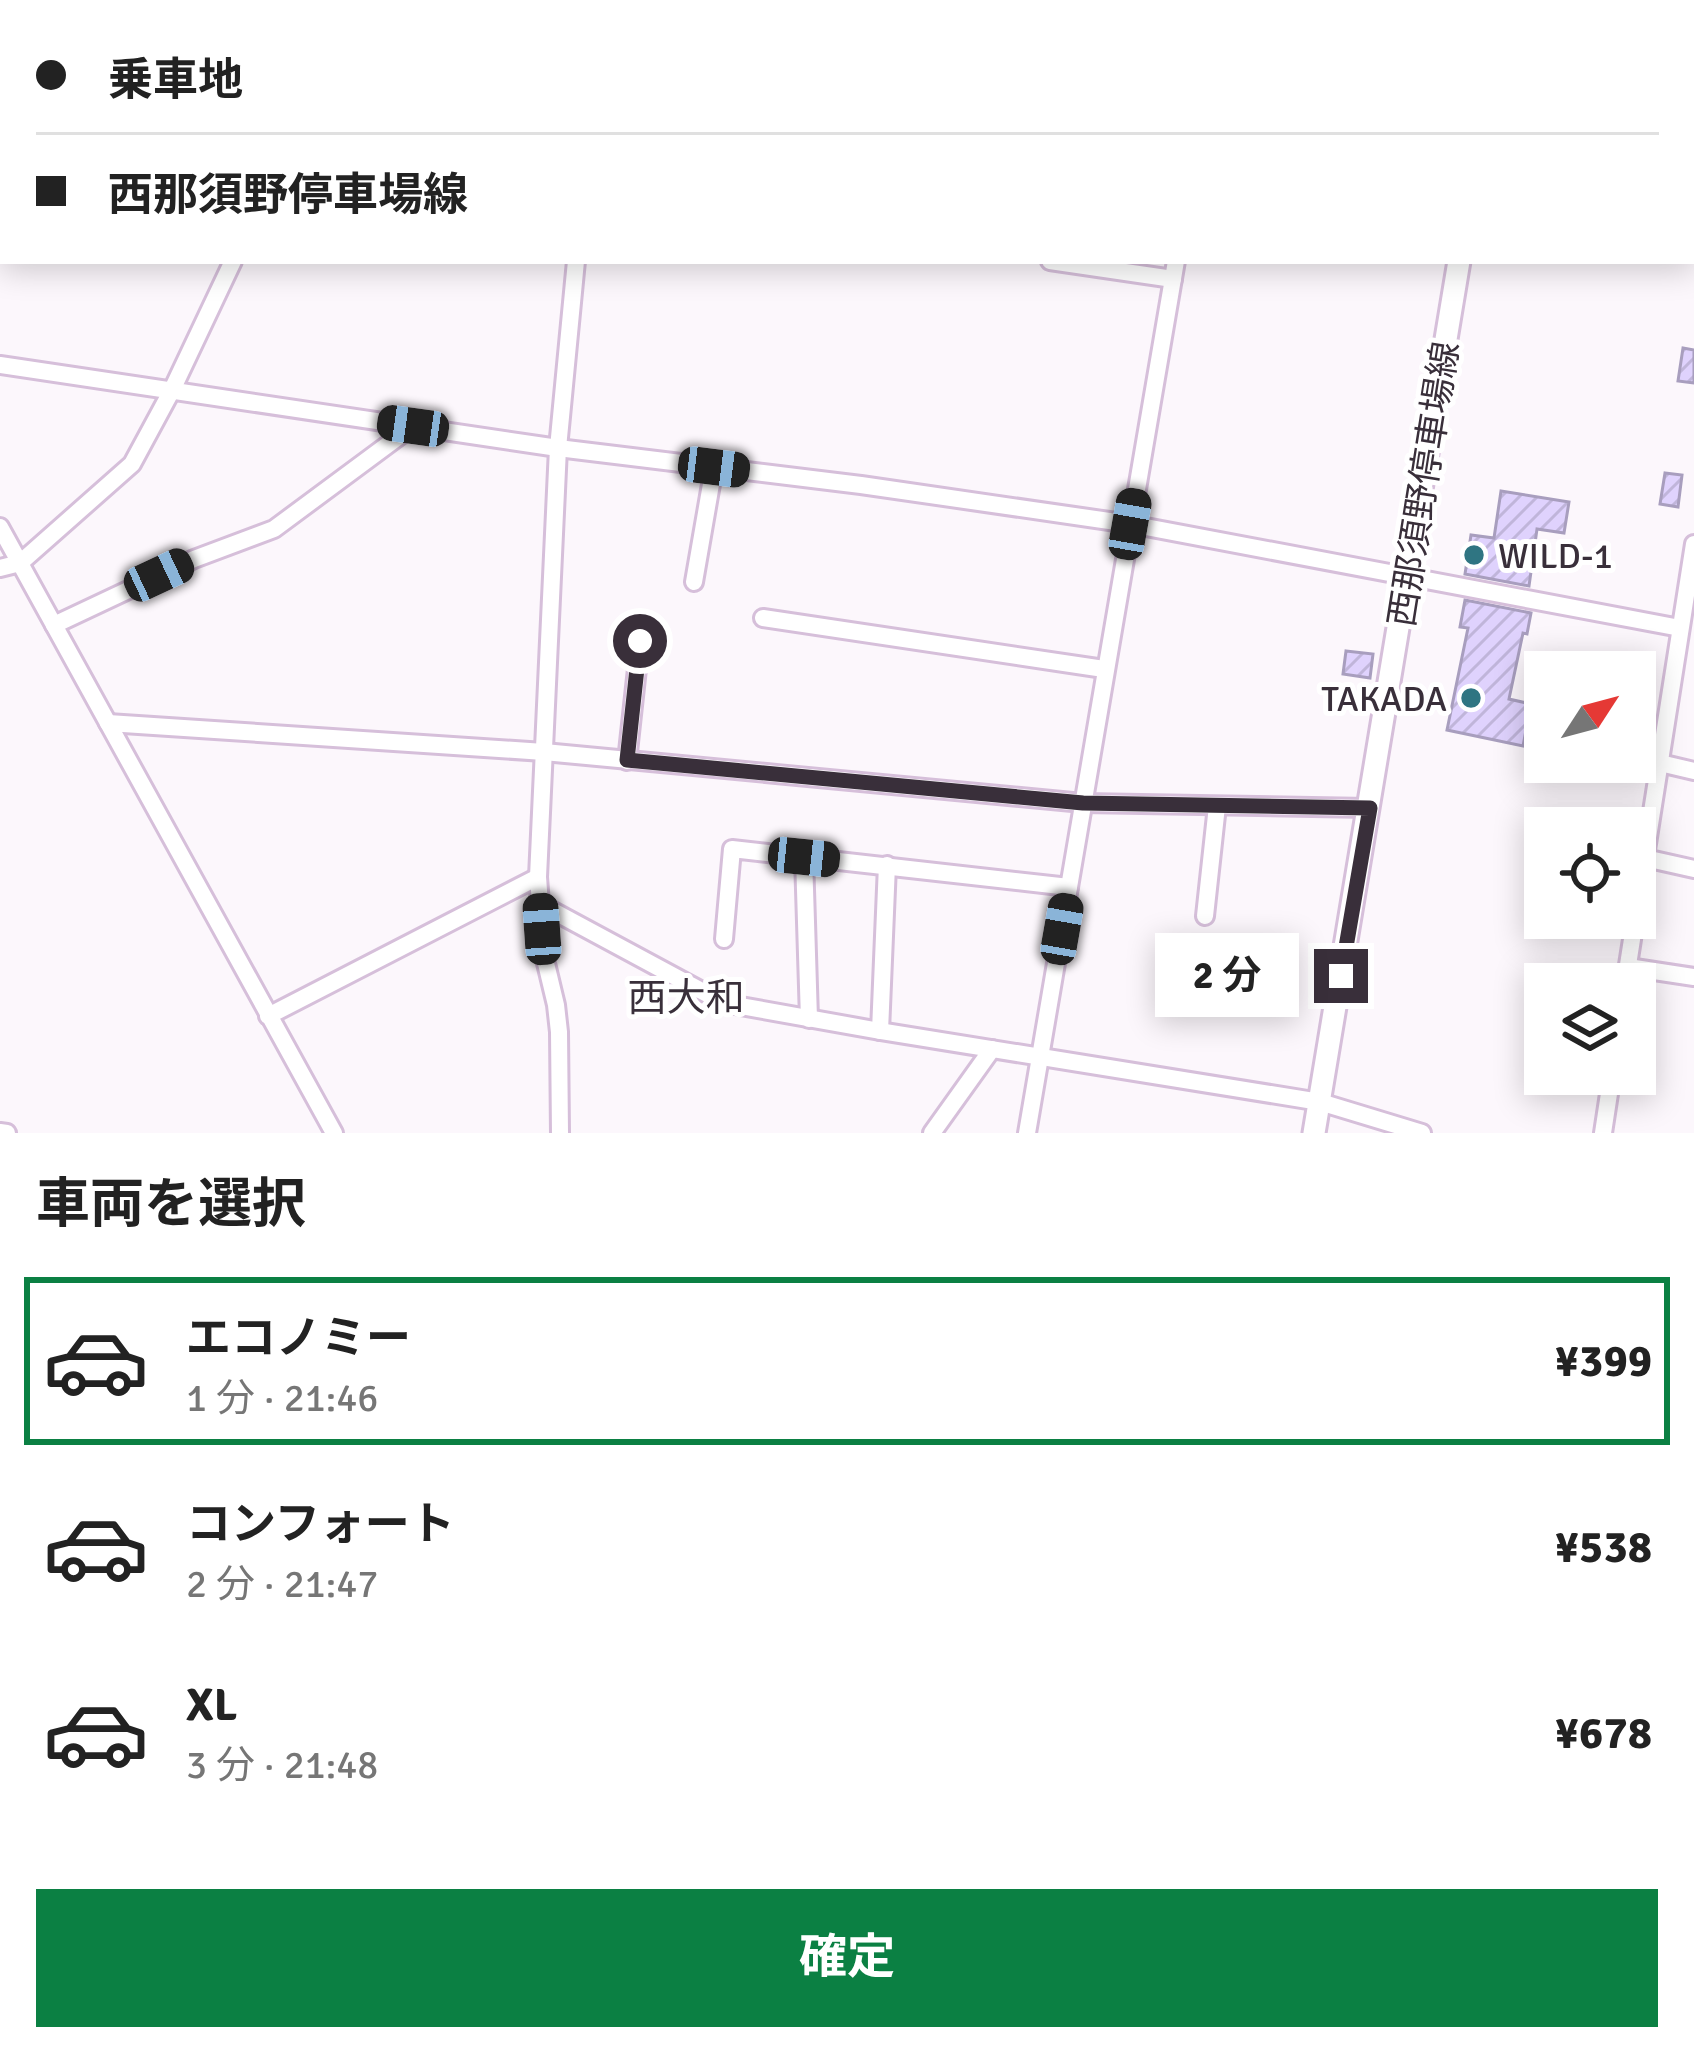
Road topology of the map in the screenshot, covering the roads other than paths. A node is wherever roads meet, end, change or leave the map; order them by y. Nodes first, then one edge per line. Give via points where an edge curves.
1 (232, 264) edge
2 (576, 264) edge
3 (1091, 264) edge
4 (1459, 264) edge
5 (1174, 270) edge
6 (0, 365) edge
7 (172, 390) junction
8 (413, 426) junction
9 (557, 448) junction
10 (714, 467) junction
11 (1130, 524) junction
12 (0, 527) edge
13 (1694, 544) edge
14 (20, 563) junction
15 (0, 568) edge
16 (1408, 575) junction
17 (694, 582) dead end
18 (763, 618) dead end
19 (53, 625) junction
20 (1680, 628) junction
21 (640, 641) dead end
22 (1686, 652) edge
23 (1105, 669) junction
24 (108, 723) junction
25 (544, 752) junction
26 (627, 760) junction
27 (1660, 763) junction
28 (1694, 771) edge
29 (1083, 803) junction
30 (1217, 806) junction
31 (1653, 807) edge
32 (1370, 808) junction
33 (804, 857) junction
34 (1656, 860) edge
35 (886, 865) junction
36 (1694, 869) edge
37 (538, 877) junction
38 (1069, 887) junction
39 (540, 904) junction
40 (1205, 916) dead end
41 (724, 940) dead end
42 (1656, 976) edge
43 (1694, 977) edge
44 (268, 1016) junction
45 (809, 1019) junction
46 (880, 1031) junction
47 (992, 1049) junction
48 (1040, 1055) junction
49 (1609, 1095) edge
50 (1320, 1102) junction
51 (334, 1133) edge
52 (560, 1133) edge
53 (932, 1133) edge
54 (1027, 1133) edge
55 (1314, 1133) edge
56 (1422, 1133) edge
57 (1603, 1133) edge

1 - 7 street
2 - 9 street
3 - 5 street
4 - 16 main road, 西那須野停車場線
5 - 11 street
6 - 7 street
7 - 8 street
7 - 14 street via 132,464
8 - 9 street
8 - 19 street via 274,529
9 - 10 street
9 - 25 street
10 - 11 street
10 - 17 street
11 - 16 street
11 - 23 street
12 - 14 street
13 - 20 street
14 - 15 street
14 - 19 street
16 - 20 street
16 - 32 main road, 西那須野停車場線
18 - 23 street
19 - 24 street
20 - 22 street
21 - 26 street
22 - 27 street
23 - 29 street
24 - 25 street
24 - 44 street
25 - 26 street
25 - 37 street
26 - 29 street
27 - 28 street
27 - 31 street
29 - 30 street
29 - 38 street
30 - 32 street
30 - 40 street
32 - 50 main road, 西那須野停車場線
33 - 35 street
33 - 41 street via 732,849
33 - 45 street
34 - 36 street
35 - 38 street
35 - 46 street
37 - 39 street
37 - 44 street
38 - 48 street
39 - 45 street via 714,999
39 - 52 street via 559,1032
42 - 43 street
44 - 51 street
45 - 46 street
46 - 47 street
47 - 48 street
47 - 53 street
48 - 50 street
48 - 54 street
49 - 57 street
50 - 55 main road, 西那須野停車場線
50 - 56 street

